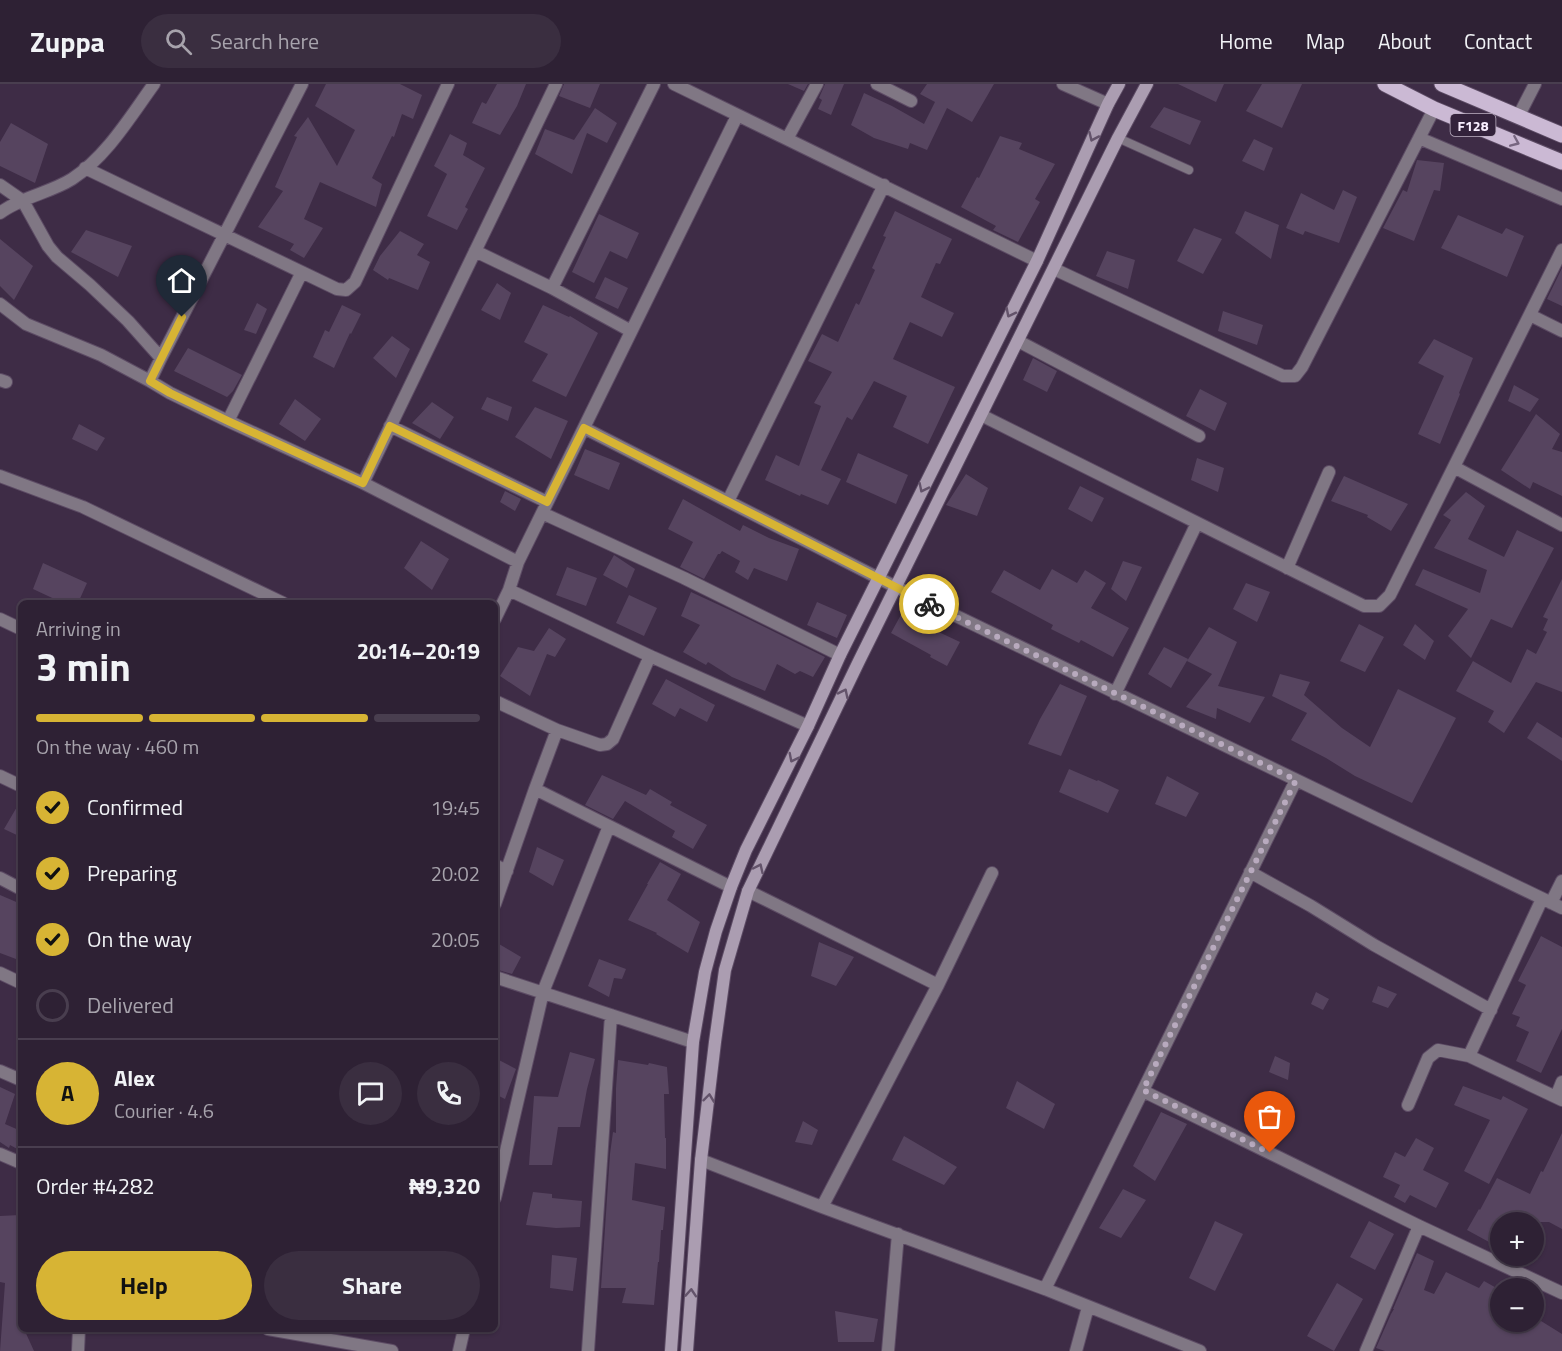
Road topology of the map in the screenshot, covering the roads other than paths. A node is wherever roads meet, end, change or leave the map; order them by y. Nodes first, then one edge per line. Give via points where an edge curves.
1 (154, 84) edge
2 (302, 84) edge
3 (448, 84) edge
4 (556, 84) edge
5 (654, 84) edge
6 (674, 84) edge
7 (818, 84) edge
8 (877, 84) edge
9 (1063, 84) edge
10 (1119, 84) edge
11 (1147, 84) edge
12 (1385, 84) edge
13 (1442, 84) edge
14 (1535, 84) edge
15 (911, 101) dead end
16 (1108, 104) junction
17 (1434, 109) junction
18 (737, 116) junction
19 (1518, 117) junction
20 (1562, 135) edge
21 (1118, 138) junction
22 (1419, 138) junction
23 (787, 139) junction
24 (1562, 162) edge
25 (85, 168) junction
26 (1189, 170) dead end
27 (0, 185) edge
28 (884, 185) junction
29 (1562, 199) edge
30 (23, 201) junction
31 (0, 213) edge
32 (225, 235) junction
33 (1562, 250) edge
34 (475, 251) junction
35 (1037, 261) junction
36 (1054, 269) junction
37 (302, 272) junction
38 (552, 288) junction
39 (0, 304) edge
40 (1530, 315) junction
41 (631, 330) junction
42 (1562, 331) edge
43 (1018, 340) junction
44 (161, 358) junction
45 (150, 381) junction
46 (981, 415) junction
47 (228, 421) junction
48 (390, 426) junction
49 (584, 428) junction
50 (1199, 436) dead end
51 (1454, 467) junction
52 (1329, 472) dead end
53 (0, 476) edge
54 (363, 483) junction
55 (728, 501) junction
56 (544, 508) junction
57 (1197, 523) junction
58 (1562, 525) edge
59 (518, 562) junction
60 (1287, 568) junction
61 (878, 579) junction
62 (896, 587) junction
63 (509, 590) junction
64 (277, 600) edge
65 (498, 613) edge
66 (0, 619) edge
67 (18, 628) edge
68 (840, 655) junction
69 (650, 656) junction
70 (1115, 694) junction
71 (498, 702) edge
72 (808, 726) junction
73 (557, 730) junction
74 (0, 776) edge
75 (1296, 780) junction
76 (18, 785) edge
77 (535, 789) junction
78 (609, 826) junction
79 (498, 866) edge
80 (507, 871) junction
81 (1251, 872) junction
82 (992, 873) dead end
83 (0, 878) edge
84 (1562, 881) edge
85 (18, 887) edge
86 (731, 887) junction
87 (748, 891) junction
88 (498, 896) edge
89 (1552, 904) edge
90 (0, 973) edge
91 (498, 978) edge
92 (18, 982) edge
93 (938, 985) junction
94 (543, 993) junction
95 (1491, 1010) junction
96 (610, 1015) junction
97 (693, 1042) junction
98 (1469, 1056) junction
99 (0, 1071) edge
100 (18, 1079) edge
101 (1562, 1082) edge
102 (1143, 1090) junction
103 (1559, 1098) edge
104 (1408, 1105) dead end
105 (0, 1154) edge
106 (701, 1160) junction
107 (18, 1162) edge
108 (498, 1185) edge
109 (822, 1207) junction
110 (1419, 1226) junction
111 (898, 1234) junction
112 (1044, 1289) junction
113 (1562, 1293) edge
114 (1088, 1307) junction
115 (79, 1332) edge
116 (285, 1332) edge
117 (463, 1332) edge
118 (78, 1351) edge
119 (392, 1351) edge
120 (459, 1351) edge
121 (588, 1351) edge
122 (671, 1351) edge
123 (687, 1351) edge
124 (888, 1351) edge
125 (1076, 1351) edge
126 (1200, 1351) edge
127 (1366, 1351) edge

1 - 25 street via 122,129
2 - 32 street
3 - 37 street via 355,282 346,290 337,289
4 - 34 street
5 - 38 street
6 - 18 street
7 - 23 street
8 - 15 street
9 - 16 street
10 - 16 street
11 - 21 street
12 - 17 main road, F128
13 - 19 main road, F128
14 - 19 street
16 -> 35 street
17 - 22 street
17 -> 24 main road, F128
18 - 23 street
18 - 41 street
19 - 20 main road, F128
21 - 26 lane
21 - 36 street
22 - 29 street
22 - 36 street via 1295,376 1283,376
23 - 28 street
25 - 30 street via 72,179
25 - 32 street
27 - 30 street
28 - 35 street
28 - 55 street
30 - 31 street
30 - 44 street via 57,257 128,321
32 - 37 street
32 - 44 street
33 - 40 street
34 - 38 street
34 - 48 street
35 -> 61 street
36 - 43 street
37 - 47 street
38 - 41 street
39 - 45 street via 26,324 101,355
40 - 42 street
40 - 51 street
41 - 49 street
43 - 46 street
43 - 50 street
44 - 45 street
45 - 47 street
46 - 57 street
46 - 62 street
47 - 54 street
48 - 54 street
48 - 56 street
49 - 55 street
49 - 56 street
51 - 58 street
51 - 60 street via 1390,595 1379,606 1365,606
52 - 60 street
53 - 64 street via 83,507
54 - 59 street
55 - 61 street
56 - 59 street
56 - 68 street
57 - 60 street
57 - 70 street
59 - 63 street
61 - 62 street
61 - 68 street
62 - 70 street
87 -> 62 street
63 - 65 street
63 - 69 street
66 - 67 street
68 - 72 street
69 - 72 street
69 - 73 street via 613,739 607,744
70 - 75 street
71 - 73 street
72 -> 86 street
73 - 77 street
74 - 76 street
75 - 81 street
75 - 89 street
77 - 78 street
77 - 80 street
78 - 86 street
78 - 94 street
79 - 80 street
80 - 88 street
81 - 95 street
81 - 102 street
82 - 93 street
83 - 85 street
84 - 89 street
86 - 97 street via 705,972
87 - 93 street
106 -> 87 street via 726,970
89 - 95 street
90 - 92 street
91 - 94 street
93 - 109 street
94 - 96 street
94 - 108 street
95 - 98 street
96 - 97 street
96 - 121 street
97 - 122 street
98 - 103 street
98 - 104 street via 1438,1050 1428,1058
99 - 100 street
101 - 103 street
102 - 110 street
102 - 112 street
105 - 107 street
106 - 109 street
123 -> 106 street
109 - 111 street
110 - 113 street
110 - 127 street
111 - 112 street
111 - 124 street
112 - 114 street
114 - 125 street
114 - 126 street
115 - 118 street
116 - 119 street
117 - 120 street

